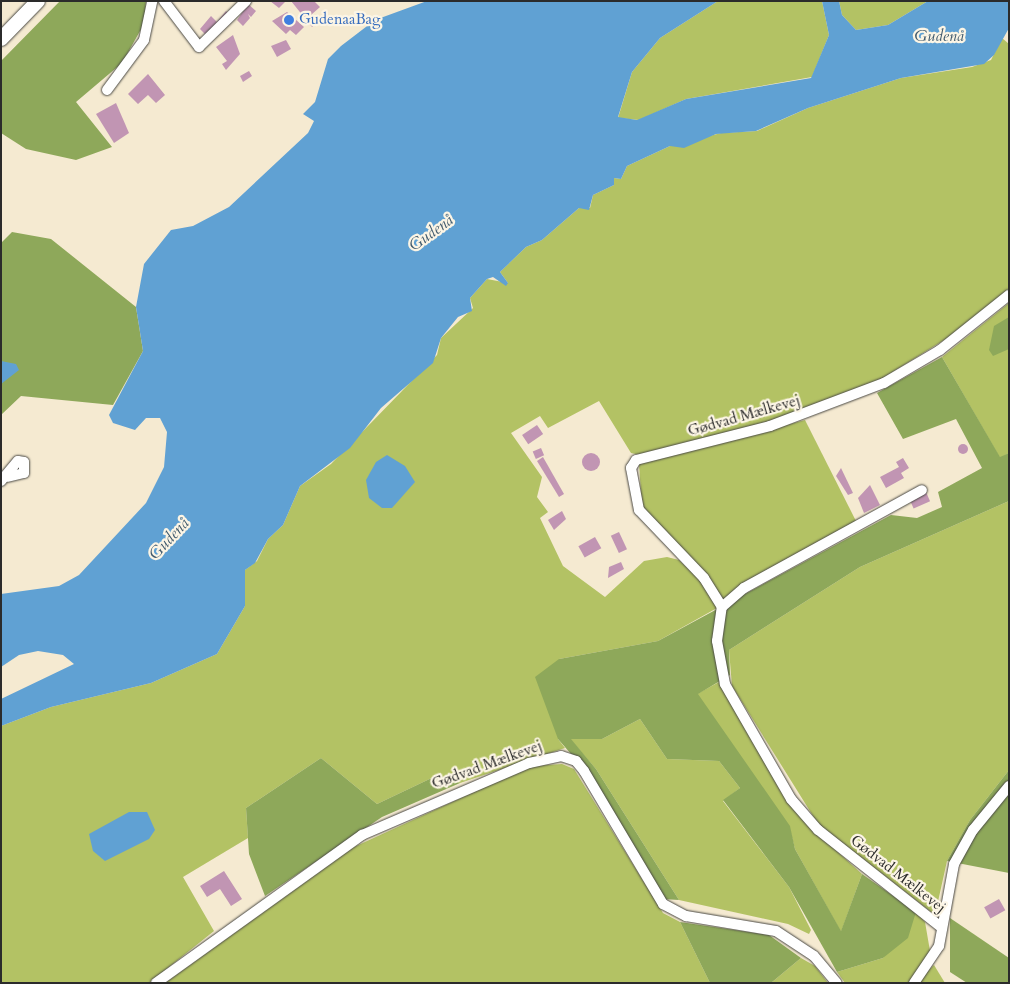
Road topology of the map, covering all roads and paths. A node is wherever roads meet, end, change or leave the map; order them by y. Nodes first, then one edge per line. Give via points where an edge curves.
1 (38, 1) edge
2 (152, 1) edge
3 (164, 1) edge
4 (246, 1) edge
5 (1, 39) edge
6 (107, 90) dead end
7 (1009, 295) edge
8 (922, 490) dead end
9 (722, 607) junction
10 (1009, 786) edge
11 (941, 927) junction
12 (156, 983) edge
13 (837, 983) edge
14 (914, 983) edge

1 - 5 street
2 - 6 street via 144,40
3 - 4 street via 199,47
7 - 9 street, Gødvad Mælkevej via 935,354 869,390 745,434 636,460 632,486 639,510 704,578
8 - 9 street via 744,588
9 - 11 street, Gødvad Mælkevej via 717,641 724,684 791,799 818,830
10 - 11 street via 973,830 954,864
11 - 14 street, Gødvad Mælkevej via 934,958
12 - 13 street, Gødvad Mælkevej via 362,835 529,763 561,756 576,762 584,771 663,904 686,916 776,931 814,956

